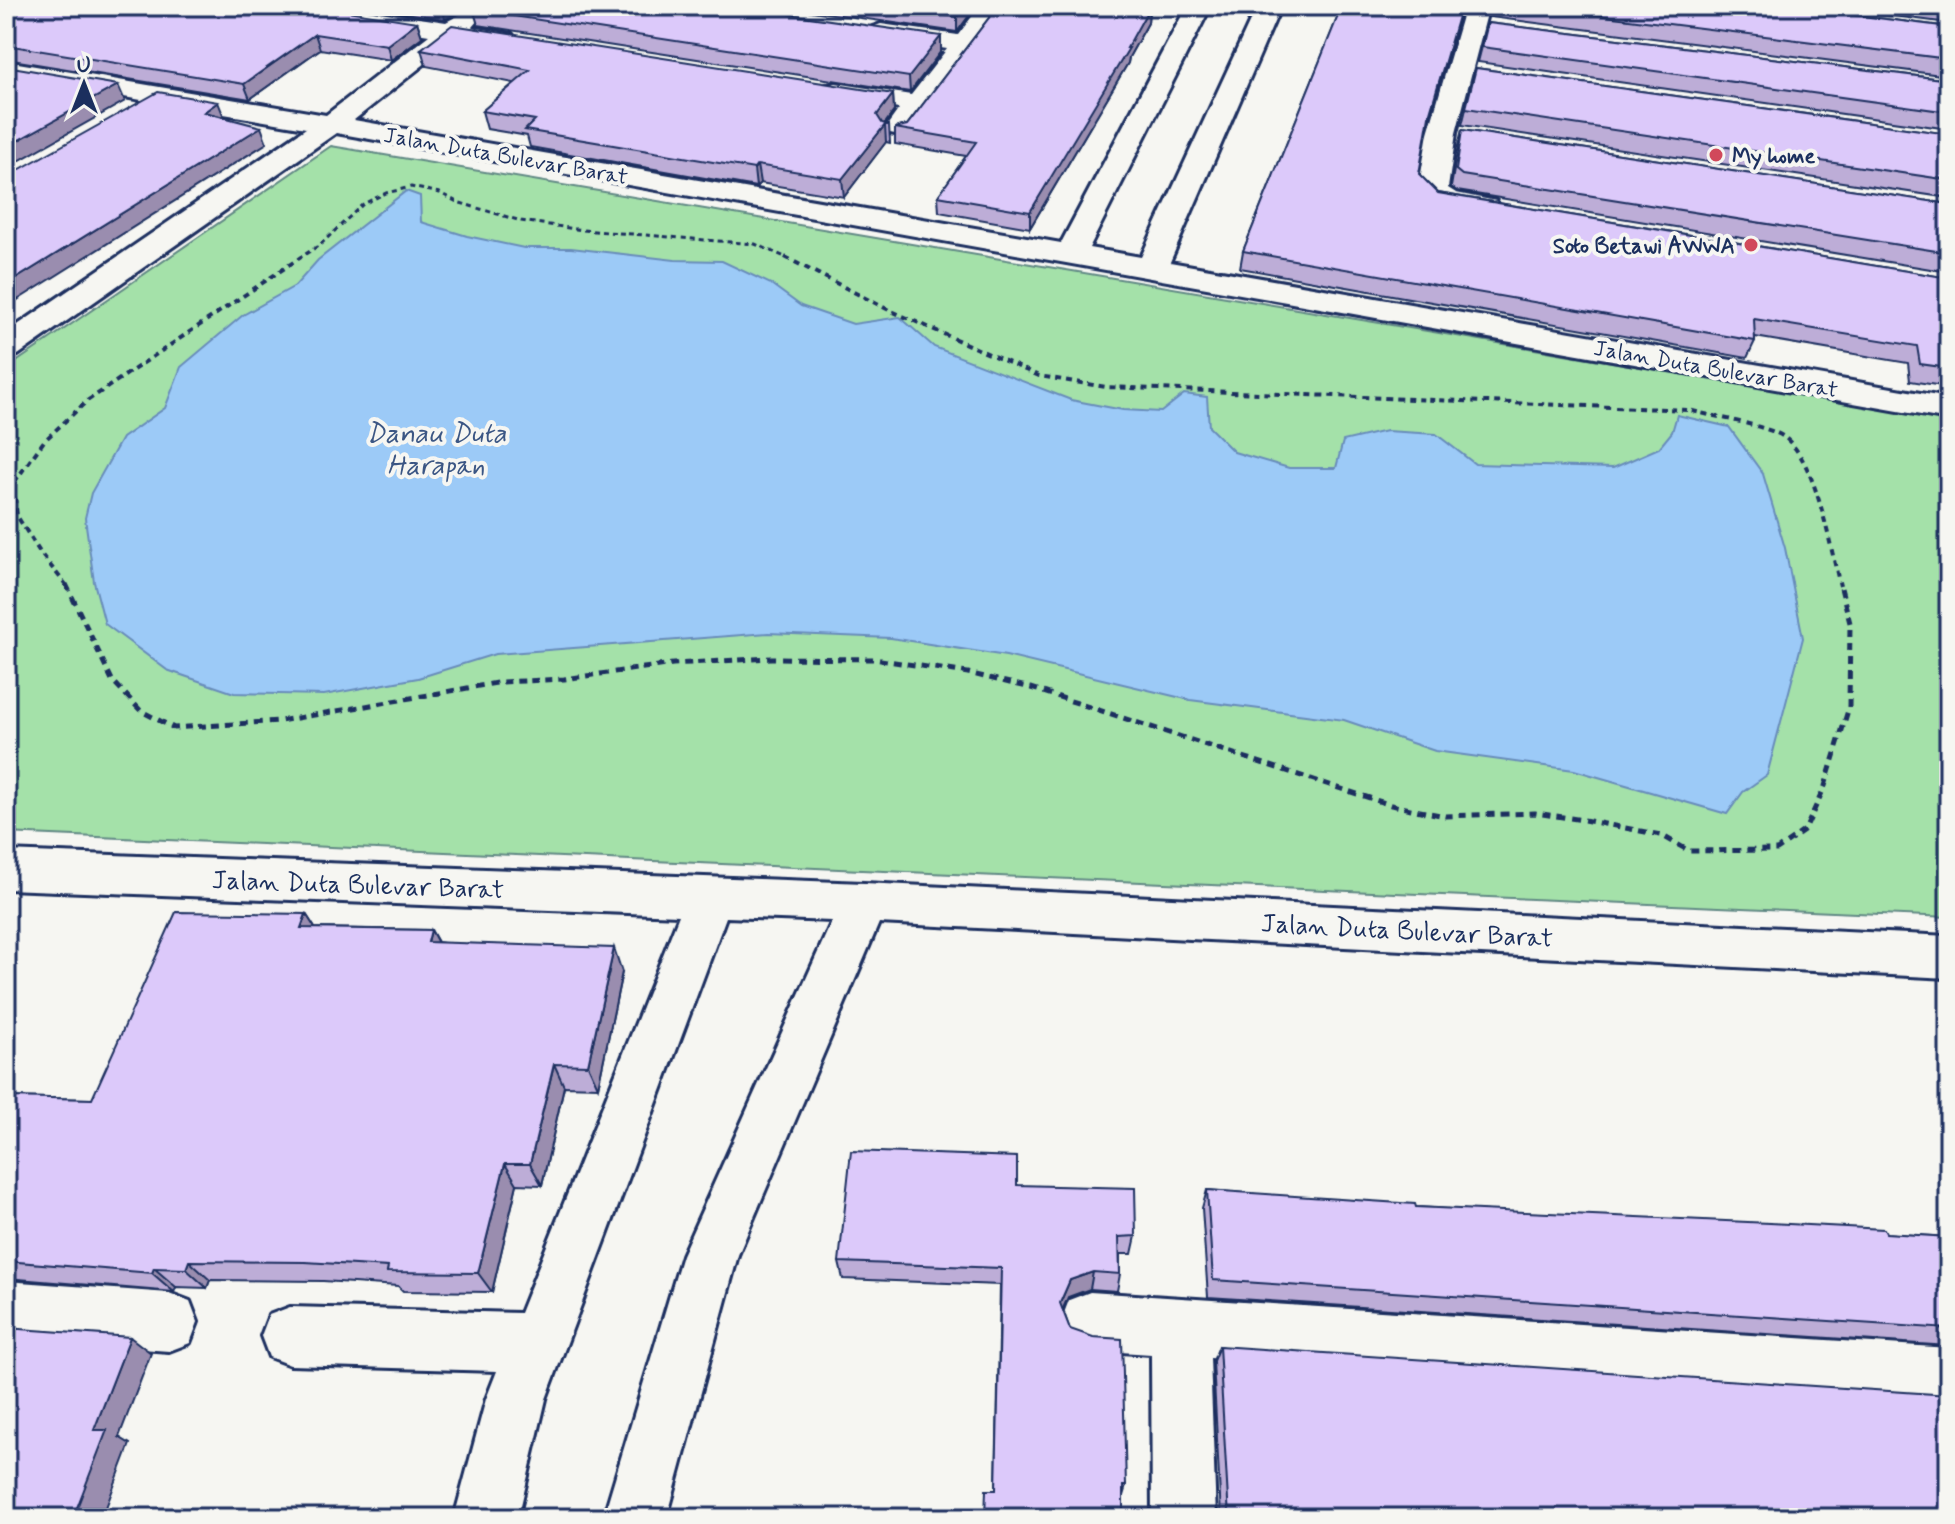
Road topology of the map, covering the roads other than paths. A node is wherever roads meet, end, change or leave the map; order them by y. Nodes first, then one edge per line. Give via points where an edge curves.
1 (292, 6) edge
2 (993, 6) edge
3 (1199, 6) edge
4 (1269, 6) edge
5 (493, 11) edge
6 (1474, 16) edge
7 (856, 28) edge
8 (1502, 30) edge
9 (450, 31) junction
10 (479, 36) junction
11 (526, 43) edge
12 (962, 43) junction
13 (6, 69) edge
14 (1460, 71) junction
15 (39, 75) junction
16 (1492, 76) edge
17 (808, 87) edge
18 (6, 93) edge
19 (162, 94) junction
20 (918, 104) junction
21 (123, 116) edge
22 (346, 127) junction
23 (895, 133) edge
24 (1442, 133) junction
25 (1473, 138) edge
26 (1510, 211) edge
27 (1071, 253) junction
28 (1152, 267) junction
29 (6, 348) edge
30 (1949, 409) edge
31 (6, 870) edge
32 (710, 898) junction
33 (864, 903) junction
34 (1949, 957) edge
35 (6, 1310) edge
36 (1090, 1321) dead end
37 (169, 1322) dead end
38 (1180, 1326) junction
39 (290, 1336) dead end
40 (537, 1343) junction
41 (1949, 1378) edge
42 (486, 1518) edge
43 (635, 1518) edge
44 (1184, 1518) edge

1 - 9 street
2 - 12 street
3 - 27 street
4 - 28 street
5 - 9 street
5 - 10 street
6 - 8 street
6 - 14 street
7 - 12 street
9 - 10 street
9 - 22 street
10 - 11 street
10 - 22 street
12 - 20 street
13 - 15 street, Jalan Duta Bulevar Barat
14 - 16 street
14 - 24 street
15 - 18 street
15 - 19 street, Jalan Duta Bulevar Barat
17 - 20 street
19 - 21 street
19 - 22 street, Jalan Duta Bulevar Barat
20 - 23 street
22 - 27 street, Jalan Duta Bulevar Barat
22 - 29 street
24 - 25 street
24 - 26 street via 1433,191 1447,201
27 - 28 street, Jalan Duta Bulevar Barat
28 - 30 street, Jalan Duta Bulevar Barat
31 - 32 street, Jalan Duta Bulevar Barat
32 - 33 street, Jalan Duta Bulevar Barat
32 - 40 street
33 - 34 street, Jalan Duta Bulevar Barat
33 - 43 street via 710,1255
35 - 37 street
36 - 38 street
38 - 41 street
38 - 44 street
39 - 40 street
40 - 42 street via 516,1399

